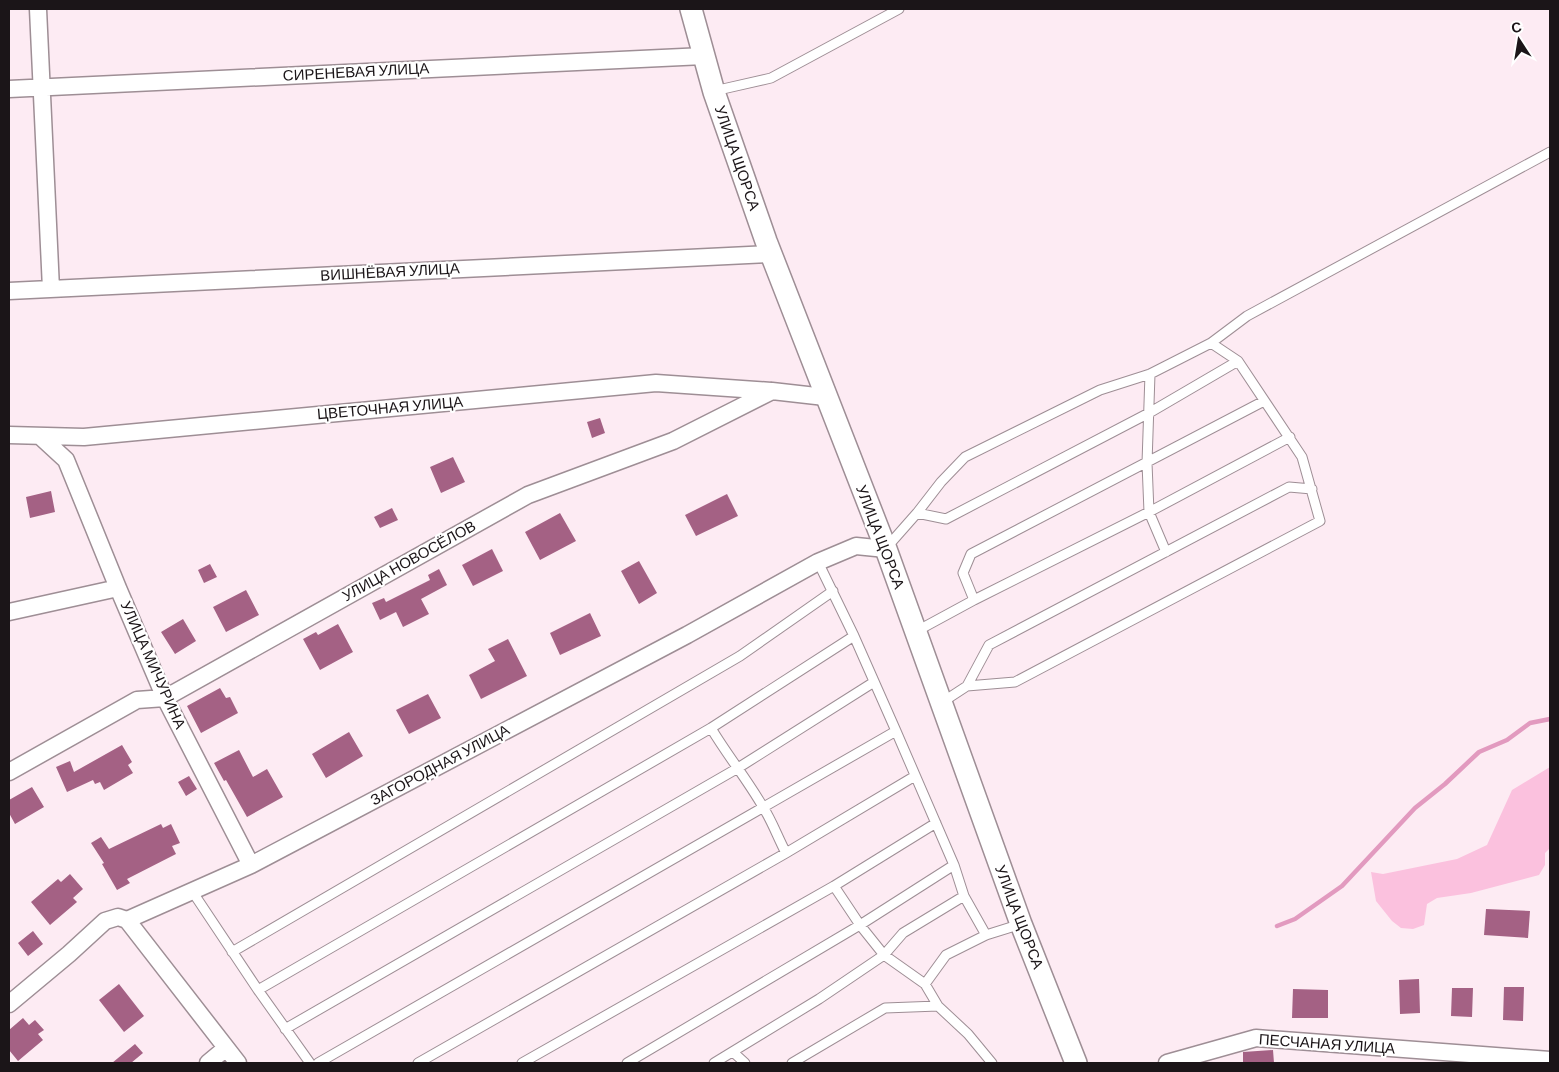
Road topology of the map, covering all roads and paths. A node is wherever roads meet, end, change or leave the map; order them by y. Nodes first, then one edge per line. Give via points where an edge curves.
1 (38, 9) edge
2 (691, 9) edge
3 (898, 9) edge
4 (704, 56) junction
5 (42, 87) junction
6 (9, 88) edge
7 (714, 92) junction
8 (1550, 152) edge
9 (770, 254) junction
10 (51, 289) junction
11 (9, 291) edge
12 (1211, 343) junction
13 (1238, 361) junction
14 (1150, 374) junction
15 (772, 391) junction
16 (825, 397) junction
17 (1264, 401) junction
18 (1148, 413) junction
19 (9, 435) edge
20 (41, 437) junction
21 (84, 437) junction
22 (1290, 437) junction
23 (66, 460) junction
24 (1147, 463) junction
25 (1312, 489) junction
26 (1149, 512) junction
27 (917, 513) junction
28 (886, 549) junction
29 (1166, 552) junction
30 (818, 562) junction
31 (118, 588) junction
32 (833, 591) junction
33 (974, 600) junction
34 (9, 612) edge
35 (915, 632) junction
36 (854, 636) junction
37 (874, 682) junction
38 (967, 686) junction
39 (165, 698) junction
40 (941, 704) junction
41 (711, 728) junction
42 (896, 731) junction
43 (738, 768) junction
44 (9, 772) edge
45 (915, 776) junction
46 (764, 808) junction
47 (936, 823) junction
48 (786, 853) junction
49 (251, 865) junction
50 (954, 865) junction
51 (834, 886) junction
52 (192, 891) junction
53 (964, 896) junction
54 (127, 920) junction
55 (1021, 924) junction
56 (860, 925) junction
57 (986, 935) junction
58 (232, 952) junction
59 (884, 955) junction
60 (925, 984) junction
61 (258, 990) junction
62 (9, 1004) edge
63 (938, 1006) junction
64 (285, 1029) junction
65 (226, 1048) junction
66 (733, 1052) junction
67 (1550, 1060) edge
68 (208, 1063) edge
69 (238, 1063) edge
70 (310, 1063) edge
71 (318, 1063) edge
72 (418, 1063) edge
73 (522, 1063) edge
74 (627, 1063) edge
75 (714, 1063) edge
76 (745, 1063) edge
77 (792, 1063) edge
78 (992, 1063) edge
79 (1076, 1063) edge
80 (1167, 1063) edge

1 - 5 street
2 - 4 street, УЛИЦА ЩОРСА
3 - 7 lane via 771,78
4 - 5 street, СИРЕНЕВАЯ УЛИЦА
4 - 7 street, УЛИЦА ЩОРСА
5 - 6 street, СИРЕНЕВАЯ УЛИЦА
5 - 10 street
7 - 9 street, УЛИЦА ЩОРСА
8 - 12 lane via 1247,316
9 - 10 street, ВИШНЁВАЯ УЛИЦА
9 - 16 street, УЛИЦА ЩОРСА
10 - 11 street, ВИШНЁВАЯ УЛИЦА
12 - 13 lane
12 - 14 lane
13 - 17 lane
13 - 18 lane
14 - 18 lane
14 - 27 lane via 1100,390 965,457
15 - 16 street
15 - 21 street, ЦВЕТОЧНАЯ УЛИЦА via 656,383
15 - 39 street, УЛИЦА НОВОСЁЛОВ via 673,442 528,495
16 - 28 street, УЛИЦА ЩОРСА
17 - 22 lane
17 - 24 lane
18 - 24 lane
18 - 27 lane via 946,519
19 - 20 street, ЦВЕТОЧНАЯ УЛИЦА
20 - 21 street, ЦВЕТОЧНАЯ УЛИЦА
20 - 23 street, УЛИЦА МИЧУРИНА
21 - 23 street
22 - 25 lane via 1302,457
22 - 26 lane
23 - 31 street, УЛИЦА МИЧУРИНА
24 - 26 lane
24 - 33 lane via 971,554 963,573
25 - 29 lane via 1289,487
25 - 38 lane via 1320,520 1015,682
26 - 29 lane
26 - 33 lane
27 - 28 lane
28 - 30 street, ЗАГОРОДНАЯ УЛИЦА via 856,546
28 - 35 street, УЛИЦА ЩОРСА
29 - 38 lane via 989,645
30 - 32 lane
30 - 49 street, ЗАГОРОДНАЯ УЛИЦА via 687,635
31 - 34 street
31 - 39 street, УЛИЦА МИЧУРИНА
32 - 36 lane
32 - 58 lane via 740,656
33 - 35 lane
35 - 40 street, УЛИЦА ЩОРСА
36 - 37 lane
36 - 41 lane
37 - 42 lane
37 - 43 lane
38 - 40 lane
39 - 44 street, УЛИЦА НОВОСЁЛОВ via 137,700
39 - 49 street, УЛИЦА МИЧУРИНА
40 - 55 street, УЛИЦА ЩОРСА
41 - 43 lane via 728,758
41 - 61 lane
42 - 45 lane
42 - 46 lane
43 - 46 lane
43 - 64 lane
45 - 47 lane
45 - 48 lane
46 - 48 lane
46 - 71 lane
47 - 50 lane
47 - 51 lane
48 - 72 lane
49 - 52 street, ЗАГОРОДНАЯ УЛИЦА
50 - 53 lane
50 - 56 lane
51 - 56 lane
51 - 73 lane
52 - 54 street, ЗАГОРОДНАЯ УЛИЦА
52 - 58 lane
53 - 57 lane
53 - 59 lane via 903,933
54 - 62 street, ЗАГОРОДНАЯ УЛИЦА via 118,917 105,921
54 - 65 street
55 - 57 lane
55 - 79 street, УЛИЦА ЩОРСА
56 - 59 lane
56 - 74 lane
57 - 60 lane via 946,956
58 - 61 lane
59 - 60 lane
59 - 66 lane
60 - 63 lane
61 - 64 lane
63 - 77 lane via 884,1008
63 - 78 lane via 968,1034
64 - 70 lane
65 - 68 street
65 - 69 street
66 - 75 lane
66 - 76 lane
67 - 80 street, ПЕСЧАНАЯ УЛИЦА via 1256,1038

